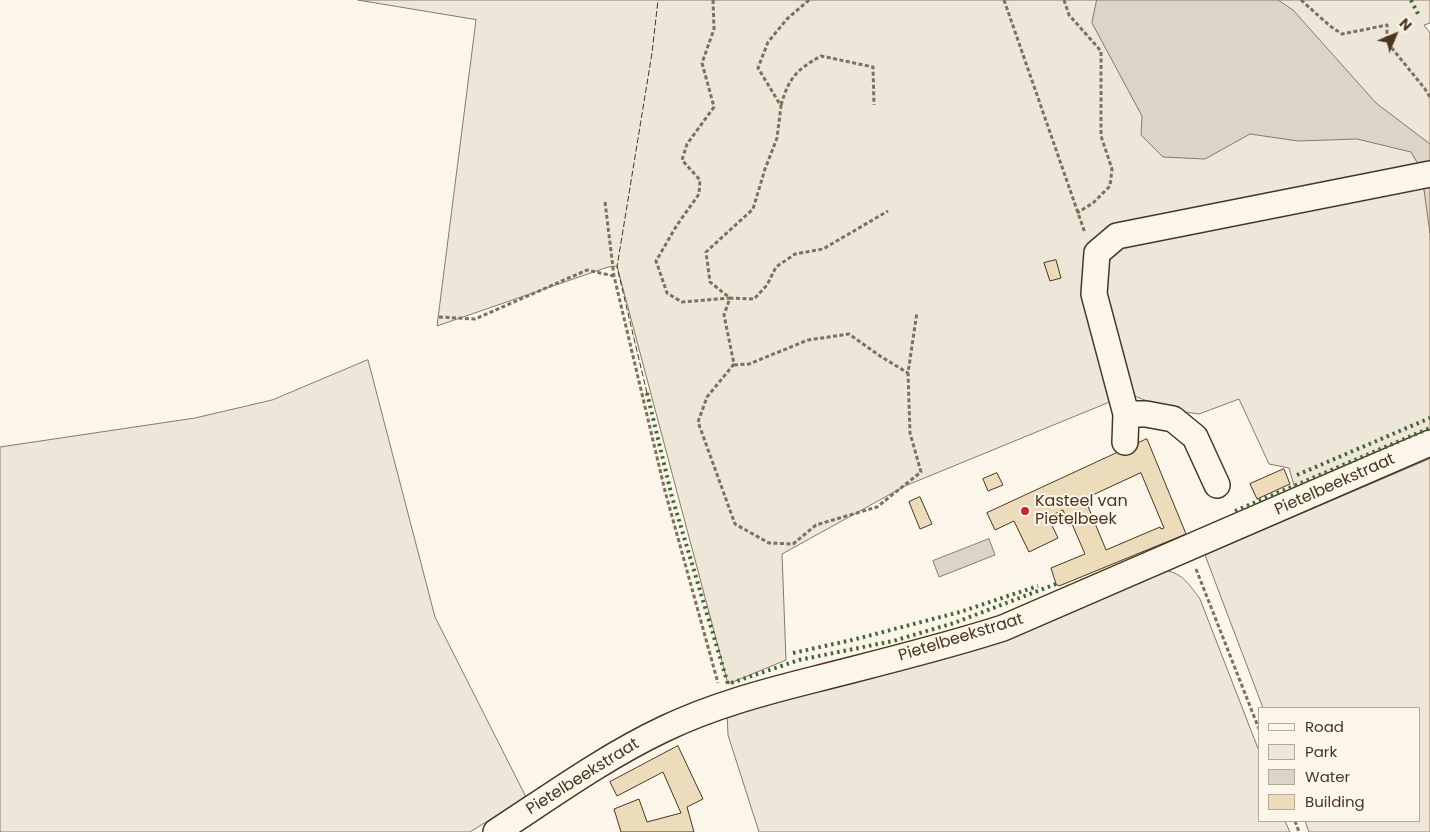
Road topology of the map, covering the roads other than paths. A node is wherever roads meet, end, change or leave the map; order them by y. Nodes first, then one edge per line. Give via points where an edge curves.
1 (1422, 176) edge
2 (1126, 414) junction
3 (1125, 442) dead end
4 (1430, 443) edge
5 (1217, 485) dead end
6 (496, 832) edge

1 - 2 street via 1117,236 1097,253 1094,294
2 - 3 street
2 - 5 street via 1173,419 1195,437
4 - 6 street, Pietelbeekstraat via 1003,628 724,704 664,728 597,766

